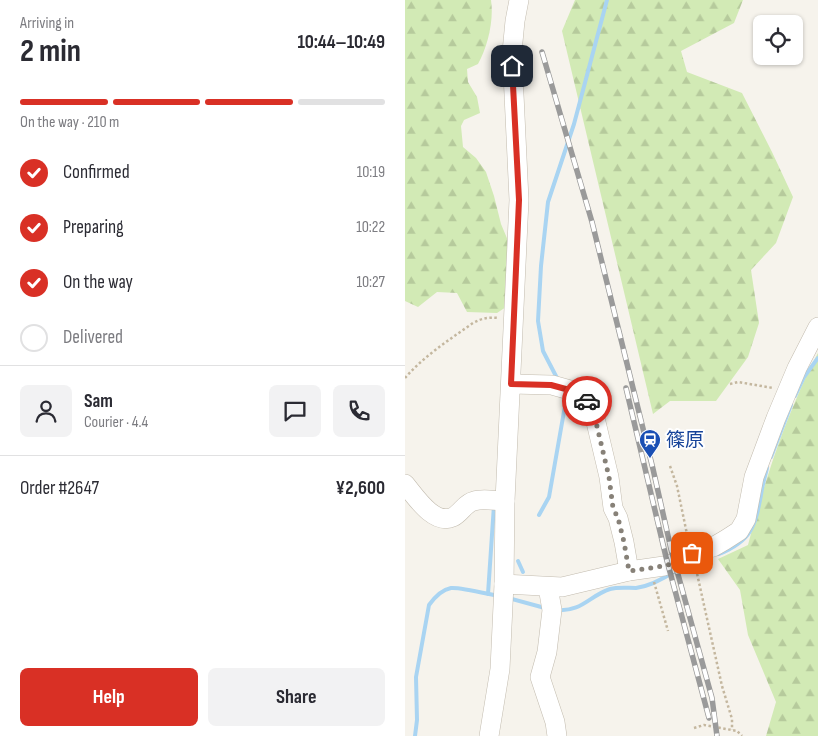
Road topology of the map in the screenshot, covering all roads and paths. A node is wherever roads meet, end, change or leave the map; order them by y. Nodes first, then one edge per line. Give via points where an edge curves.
1 (519, 0) edge
2 (513, 319) junction
3 (818, 327) edge
4 (405, 378) edge
5 (511, 384) junction
6 (730, 384) dead end
7 (788, 388) junction
8 (670, 466) dead end
9 (405, 484) edge
10 (505, 501) junction
11 (692, 553) junction
12 (653, 567) junction
13 (629, 571) junction
14 (504, 584) junction
15 (548, 587) junction
16 (668, 631) dead end
17 (694, 728) dead end
18 (732, 730) junction
19 (489, 736) edge
20 (557, 736) edge
21 (741, 736) edge

1 - 2 street via 512,52 519,200
2 - 4 path via 490,317 473,323 425,358
2 - 5 street
3 - 7 street
5 - 10 street
5 - 13 street via 551,385 584,394 595,418
6 - 7 path via 738,382
7 - 11 street via 739,531 713,547
8 - 11 path
9 - 10 street via 438,518 453,517 469,502 476,500
10 - 14 street
11 - 12 street via 681,561
11 - 18 path
12 - 13 street
12 - 16 path via 653,580
13 - 15 street via 561,587
14 - 15 street
14 - 19 street via 500,669
15 - 20 street via 552,610 540,677
17 - 18 path via 704,725
18 - 21 path

